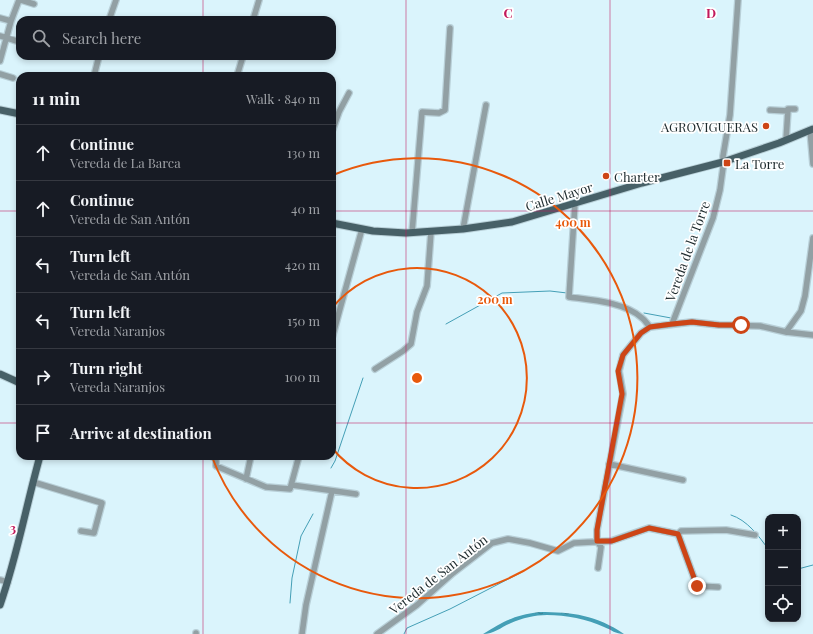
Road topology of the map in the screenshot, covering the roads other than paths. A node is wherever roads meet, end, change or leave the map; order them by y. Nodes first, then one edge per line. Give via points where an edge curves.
1 (20, 0) edge
2 (116, 0) edge
3 (259, 0) edge
4 (738, 0) edge
5 (34, 4) dead end
6 (110, 16) edge
7 (254, 16) edge
8 (0, 18) edge
9 (11, 21) junction
10 (450, 28) dead end
11 (0, 36) edge
12 (7, 38) junction
13 (16, 41) edge
14 (98, 60) edge
15 (242, 60) edge
16 (0, 61) edge
17 (95, 72) edge
18 (238, 72) edge
19 (0, 74) edge
20 (13, 78) dead end
21 (349, 93) dead end
22 (486, 105) dead end
23 (795, 109) dead end
24 (0, 110) edge
25 (770, 110) dead end
26 (788, 112) junction
27 (16, 113) edge
28 (336, 121) edge
29 (812, 129) edge
30 (786, 140) junction
31 (723, 162) junction
32 (813, 164) edge
33 (575, 203) junction
34 (336, 224) edge
35 (362, 229) junction
36 (463, 229) junction
37 (431, 232) junction
38 (412, 233) junction
39 (813, 238) edge
40 (336, 323) edge
41 (672, 324) junction
42 (650, 327) junction
43 (786, 332) junction
44 (813, 335) edge
45 (375, 369) dead end
46 (0, 374) edge
47 (16, 381) edge
48 (39, 460) edge
49 (215, 460) edge
50 (250, 460) edge
51 (299, 460) edge
52 (609, 464) junction
53 (246, 479) junction
54 (683, 480) dead end
55 (33, 482) junction
56 (292, 485) junction
57 (332, 490) junction
58 (356, 494) dead end
59 (81, 531) dead end
60 (678, 534) junction
61 (755, 536) dead end
62 (597, 541) junction
63 (598, 568) dead end
64 (0, 580) edge
65 (8, 582) junction
66 (718, 588) dead end
67 (0, 605) edge
68 (302, 634) edge
69 (377, 634) edge

1 - 5 street
1 - 9 street
2 - 6 street
3 - 7 street
4 - 31 street, Vereda de la Torre via 730,115
8 - 9 street
9 - 12 street
10 - 38 street via 445,110 439,113 422,112
11 - 12 street
12 - 13 street
12 - 16 street
14 - 17 street
15 - 18 street
19 - 20 street
21 - 28 street
22 - 36 street
23 - 26 street via 788,109
24 - 27 main road
25 - 26 street
26 - 30 street
29 - 30 main road, Calle Mayor
29 - 32 street
30 - 31 main road, Calle Mayor
31 - 33 main road, Calle Mayor
31 - 41 street, Vereda de la Torre via 713,218
33 - 36 main road, Calle Mayor via 517,221
33 - 42 street via 569,297 604,301 624,307 641,317
34 - 35 main road, Calle Mayor
35 - 38 main road, Calle Mayor
35 - 40 street
36 - 37 main road, Calle Mayor
37 - 38 main road, Calle Mayor
37 - 45 street via 427,286 417,312 411,344
39 - 43 street via 801,311
41 - 42 street
41 - 43 street via 692,322 760,326
42 - 52 street via 641,333 623,355 618,371 622,394
43 - 44 street
46 - 47 main road
48 - 55 main road
49 - 53 street via 216,466
50 - 53 street
51 - 56 street
52 - 54 street
52 - 62 street
53 - 56 street via 266,487 290,490
55 - 59 street via 102,503 94,533
55 - 65 main road
56 - 57 street
57 - 58 street
57 - 68 street via 314,565
60 - 61 street via 681,530 707,529
60 - 62 street, Vereda de San Antón via 649,528 612,541
60 - 66 street via 697,586
62 - 63 street via 601,547
62 - 69 street, Vereda de San Antón via 574,543 558,551 508,539 492,543 417,605
64 - 65 street
65 - 67 main road

